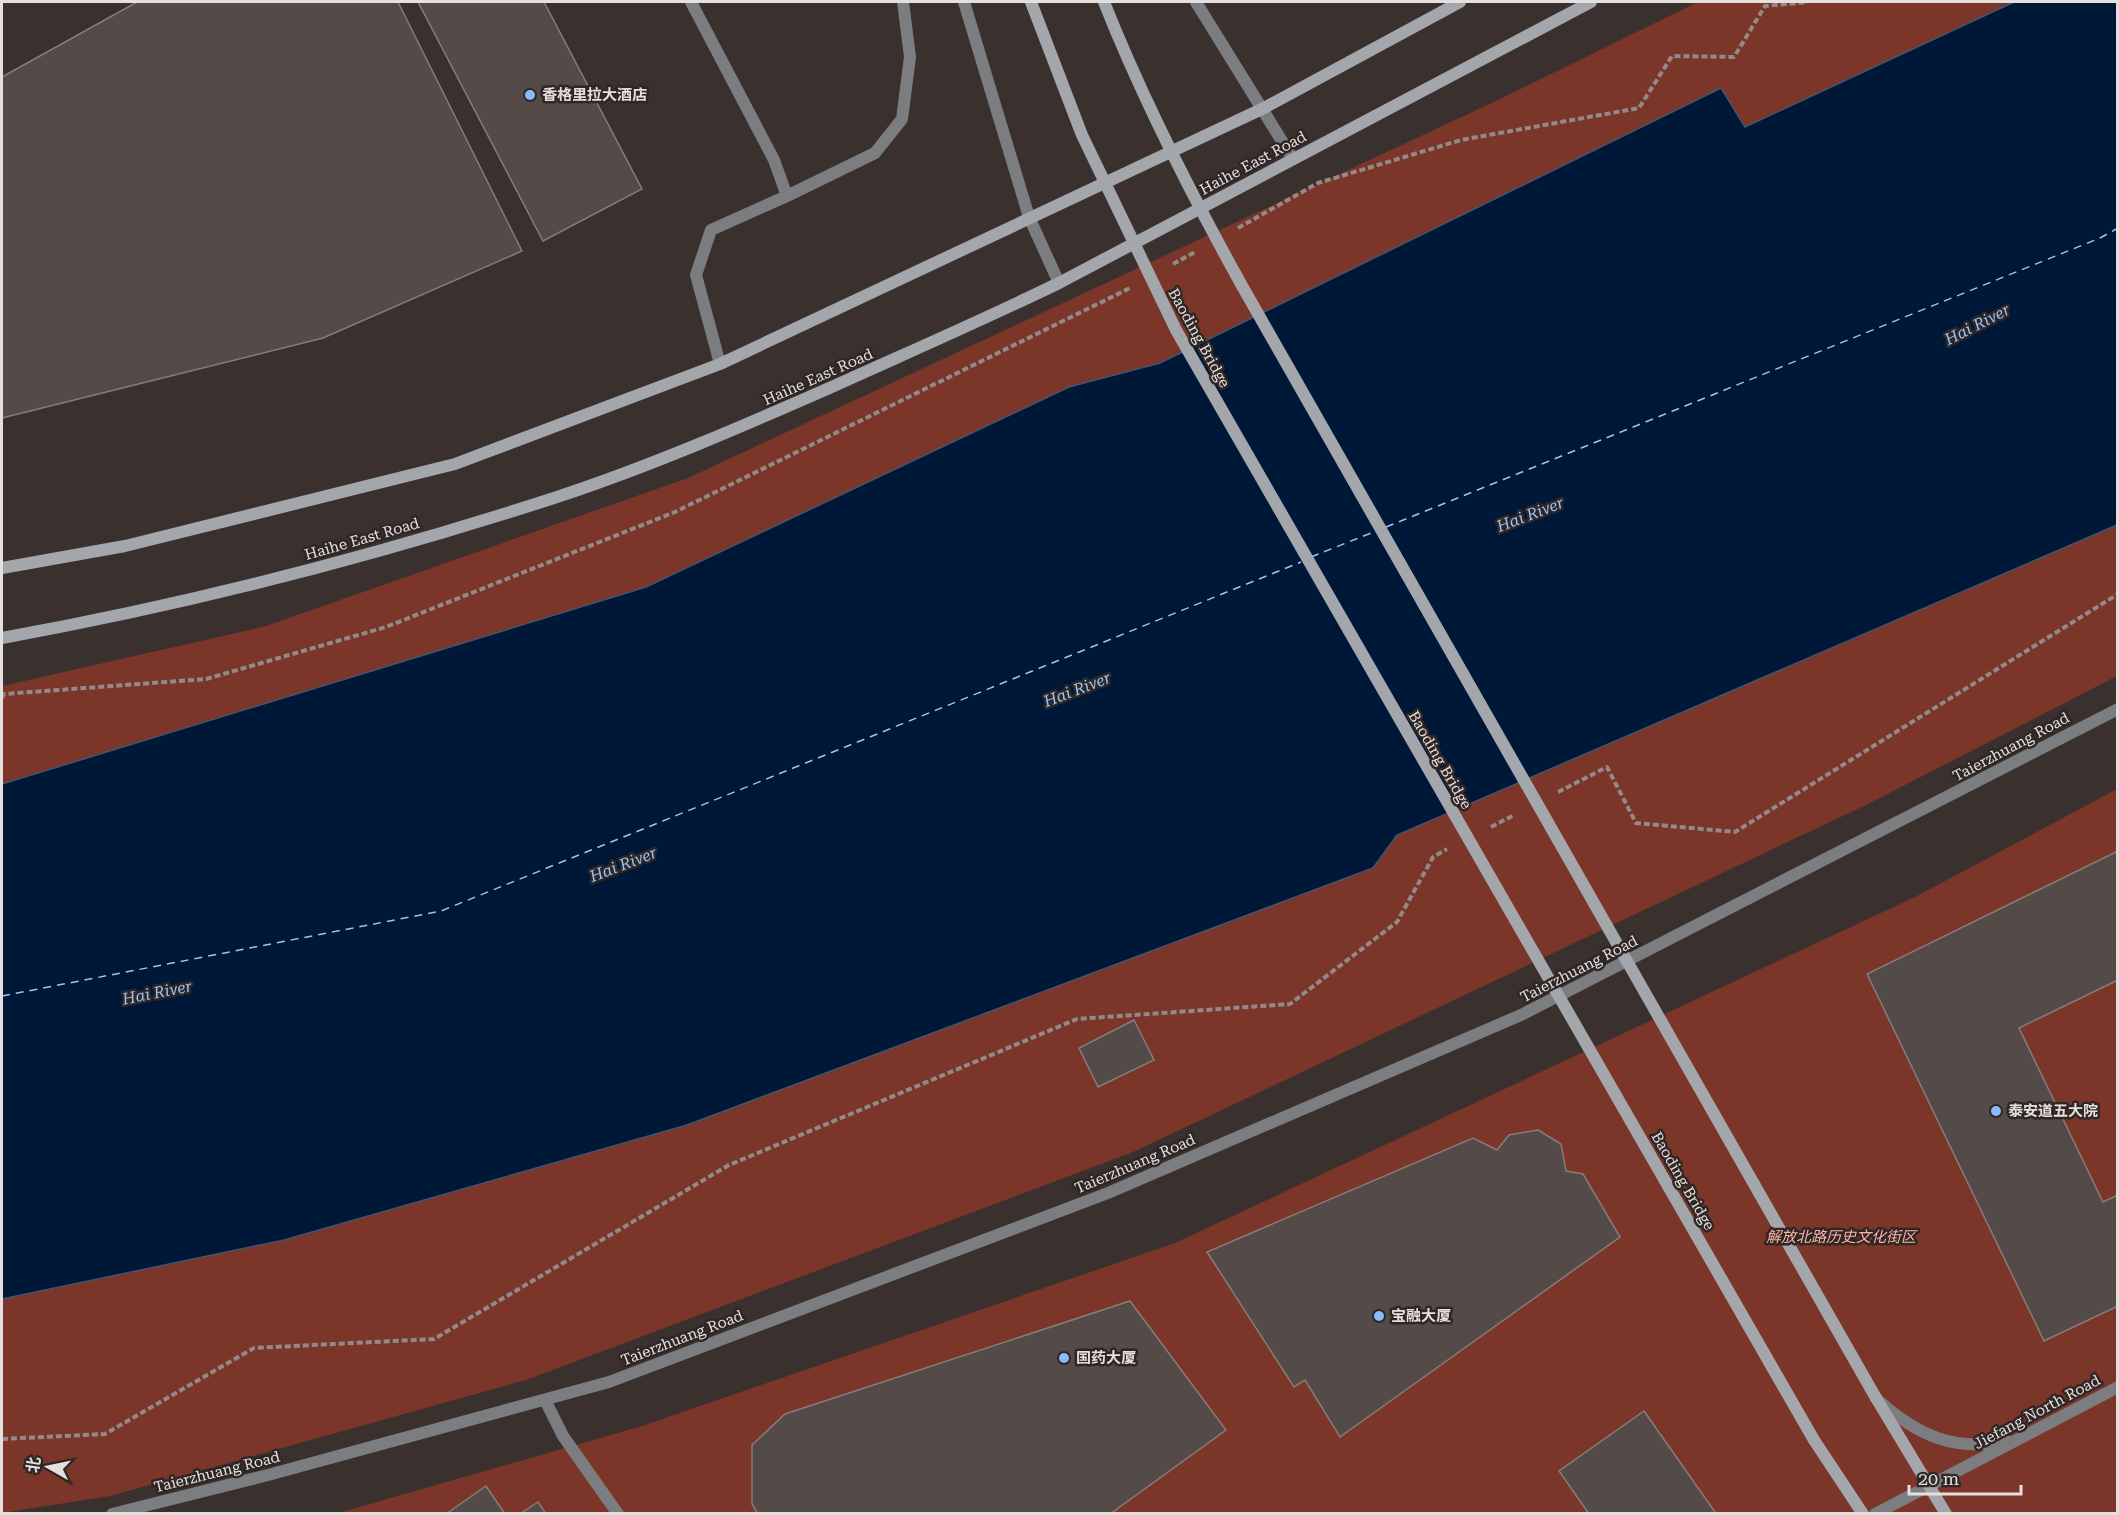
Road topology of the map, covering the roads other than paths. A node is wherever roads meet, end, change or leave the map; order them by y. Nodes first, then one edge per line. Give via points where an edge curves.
1 (691, 2) edge
2 (903, 2) edge
3 (964, 2) edge
4 (1031, 2) edge
5 (1104, 2) edge
6 (1196, 2) edge
7 (1460, 2) edge
8 (1591, 2) edge
9 (1264, 108) junction
10 (1293, 159) junction
11 (787, 196) junction
12 (1029, 218) junction
13 (1059, 283) junction
14 (720, 364) junction
15 (2, 568) edge
16 (2, 638) edge
17 (2118, 709) edge
18 (2118, 1387) edge
19 (1876, 1398) junction
20 (545, 1400) junction
21 (2020, 1439) junction
22 (1930, 1486) junction
23 (112, 1514) edge
24 (618, 1514) edge
25 (1863, 1514) edge
26 (1875, 1514) edge
27 (1946, 1514) edge

1 - 11 street via 774,160
2 - 11 street via 910,57 902,119 875,153
3 - 12 street
4 - 25 main road, Baoding Bridge, bridge via 1082,135 1176,330 1814,1440
5 - 19 main road, bridge via 1146,104 1225,255
6 - 9 street
7 - 9 main road
8 - 10 main road, Haihe East Road
9 - 10 street
9 - 12 main road
10 - 13 main road, Haihe East Road
11 - 14 street via 711,230 696,275
12 - 13 street
12 - 14 main road
13 - 16 main road, Haihe East Road via 740,427 559,496 353,559 100,620
14 - 15 main road via 455,464 125,546
17 - 20 street, Taierzhuang Road via 1510,1020 1108,1193 609,1382
18 - 21 street, Jiefang North Road
19 - 21 street via 1914,1429 1950,1443 1989,1445
19 - 22 main road
20 - 23 street, Taierzhuang Road
20 - 24 street via 563,1436
21 - 22 street, Jiefang North Road
22 - 26 street, Jiefang North Road
22 - 27 main road

